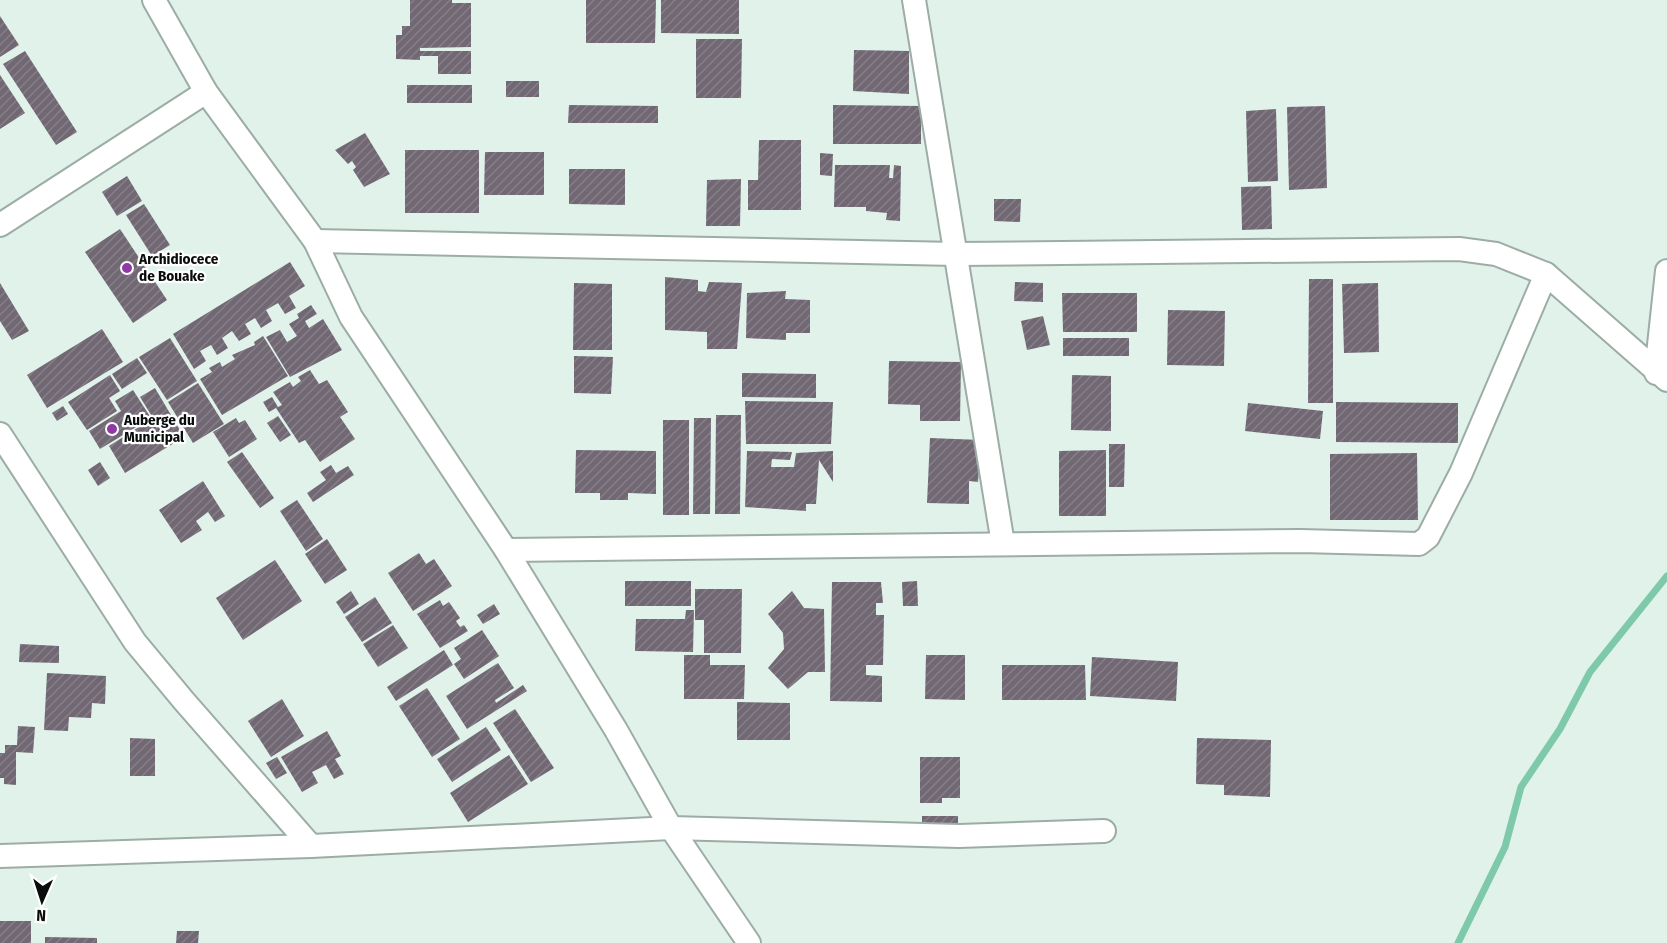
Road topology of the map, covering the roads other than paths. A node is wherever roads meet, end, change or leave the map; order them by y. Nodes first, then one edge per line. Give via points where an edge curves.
1 (154, 0) edge
2 (914, 0) edge
3 (206, 92) junction
4 (0, 225) edge
5 (315, 241) junction
6 (956, 254) junction
7 (1667, 270) edge
8 (1546, 274) junction
9 (1661, 376) edge
10 (0, 434) edge
11 (1003, 544) junction
12 (506, 550) junction
13 (671, 828) junction
14 (1104, 831) dead end
15 (311, 846) junction
16 (0, 856) edge
17 (749, 943) edge

1 - 3 street
2 - 6 street
3 - 4 street
3 - 5 street
5 - 6 street
5 - 12 street via 351,317
6 - 8 street via 1459,249 1496,254
6 - 11 street
7 - 9 street
8 - 9 street
8 - 11 street via 1461,472 1428,537 1419,544
10 - 15 street via 135,642
11 - 12 street
12 - 13 street
13 - 14 street via 959,836
13 - 15 street
13 - 17 street
15 - 16 street

